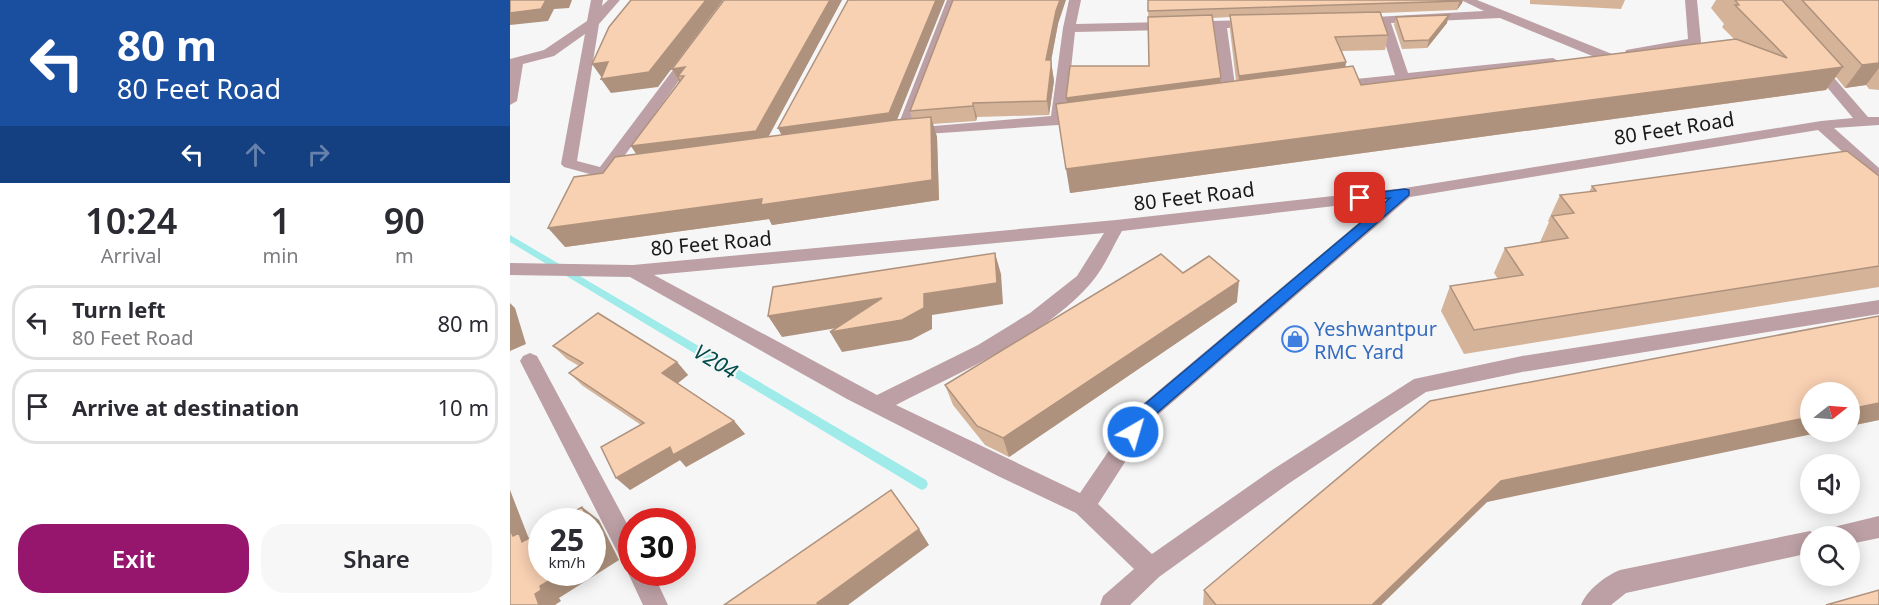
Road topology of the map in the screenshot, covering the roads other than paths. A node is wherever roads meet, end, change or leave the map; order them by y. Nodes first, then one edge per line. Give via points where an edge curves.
1 (597, 0) edge
2 (614, 0) edge
3 (953, 0) edge
4 (1075, 0) edge
5 (1467, 0) edge
6 (1691, 0) edge
7 (1502, 14) junction
8 (1384, 20) junction
9 (1349, 21) edge
10 (594, 22) junction
11 (1267, 23) edge
12 (1220, 25) junction
13 (1069, 28) junction
14 (697, 48) edge
15 (1806, 54) edge
16 (1607, 57) junction
17 (513, 62) edge
18 (1402, 76) junction
19 (1322, 87) edge
20 (1230, 99) edge
21 (510, 101) edge
22 (1092, 117) edge
23 (1058, 121) junction
24 (1872, 122) edge
25 (1821, 125) junction
26 (637, 168) edge
27 (604, 173) junction
28 (1879, 176) edge
29 (1405, 193) junction
30 (1116, 226) junction
31 (510, 269) edge
32 (633, 271) junction
33 (1879, 307) edge
34 (530, 362) dead end
35 (878, 405) junction
36 (1084, 506) junction
37 (1879, 527) edge
38 (618, 530) edge
39 (1860, 531) edge
40 (1800, 544) edge
41 (1150, 569) junction
42 (646, 586) edge
43 (656, 605) edge
44 (1112, 605) edge
45 (1593, 605) edge

1 - 10 street
2 - 10 street
3 - 23 street via 896,133
4 - 13 street
5 - 7 street
6 - 16 street via 1695,42
7 - 8 street
7 - 16 street
8 - 9 street
8 - 18 street
10 - 17 street via 549,54
10 - 27 street via 569,164
11 - 12 street
12 - 13 street
12 - 20 street
13 - 23 street
14 - 27 street
15 - 24 street
16 - 18 street
17 - 21 street
18 - 19 street
22 - 23 street
24 - 25 street, 80 Feet Road
25 - 28 street
25 - 29 street, 80 Feet Road
26 - 27 street
29 - 30 street, 80 Feet Road
29 - 36 street via 1145,414
30 - 32 street, 80 Feet Road
30 - 35 street via 1085,280 1040,314 987,348
31 - 32 street, 80 Feet Road
32 - 35 street via 741,334
33 - 41 street via 1522,364 1422,385 1280,477
34 - 38 street
35 - 36 street
36 - 41 street
37 - 39 street
40 - 45 street via 1620,582
41 - 44 street
42 - 43 street

